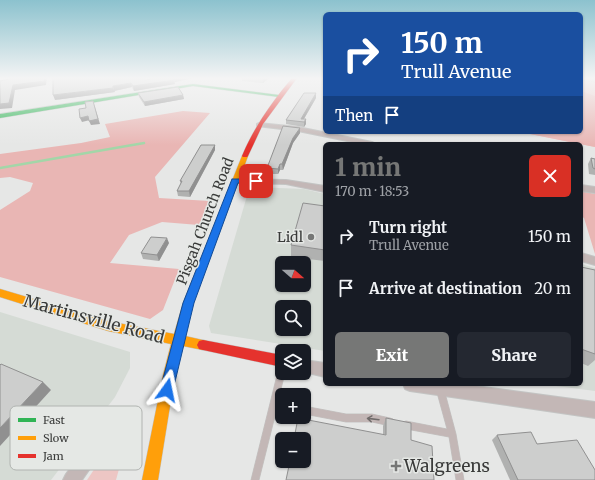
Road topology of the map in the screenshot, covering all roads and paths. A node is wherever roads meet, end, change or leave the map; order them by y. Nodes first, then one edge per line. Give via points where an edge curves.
1 (98, 100) edge
2 (276, 100) edge
3 (0, 116) edge
4 (259, 126) junction
5 (362, 142) edge
6 (235, 181) junction
7 (583, 188) edge
8 (323, 189) edge
9 (595, 190) edge
10 (583, 257) edge
11 (595, 260) edge
12 (0, 293) edge
13 (178, 342) junction
14 (275, 361) edge
15 (311, 367) edge
16 (323, 370) edge
17 (424, 386) edge
18 (439, 388) junction
19 (595, 410) edge
20 (311, 411) edge
21 (275, 415) edge
22 (452, 434) junction
23 (79, 470) edge
24 (72, 480) edge
25 (150, 480) edge
26 (255, 480) edge
27 (460, 480) edge

1 - 3 street
2 - 4 street, Pisgah Church Road
4 - 5 street via 298,129
4 - 6 street, Pisgah Church Road
6 - 8 street via 286,182
6 - 13 street, Pisgah Church Road via 188,303
7 - 9 street
10 - 11 street
12 - 13 street, Martinsville Road via 108,326
13 - 14 street, Martinsville Road
13 - 25 street, Pisgah Church Road
15 - 16 street
17 - 18 street
18 - 19 street
18 - 22 lane
22 -> 20 lane via 372,418 346,418
21 - 26 lane
22 - 27 lane
23 - 24 street

